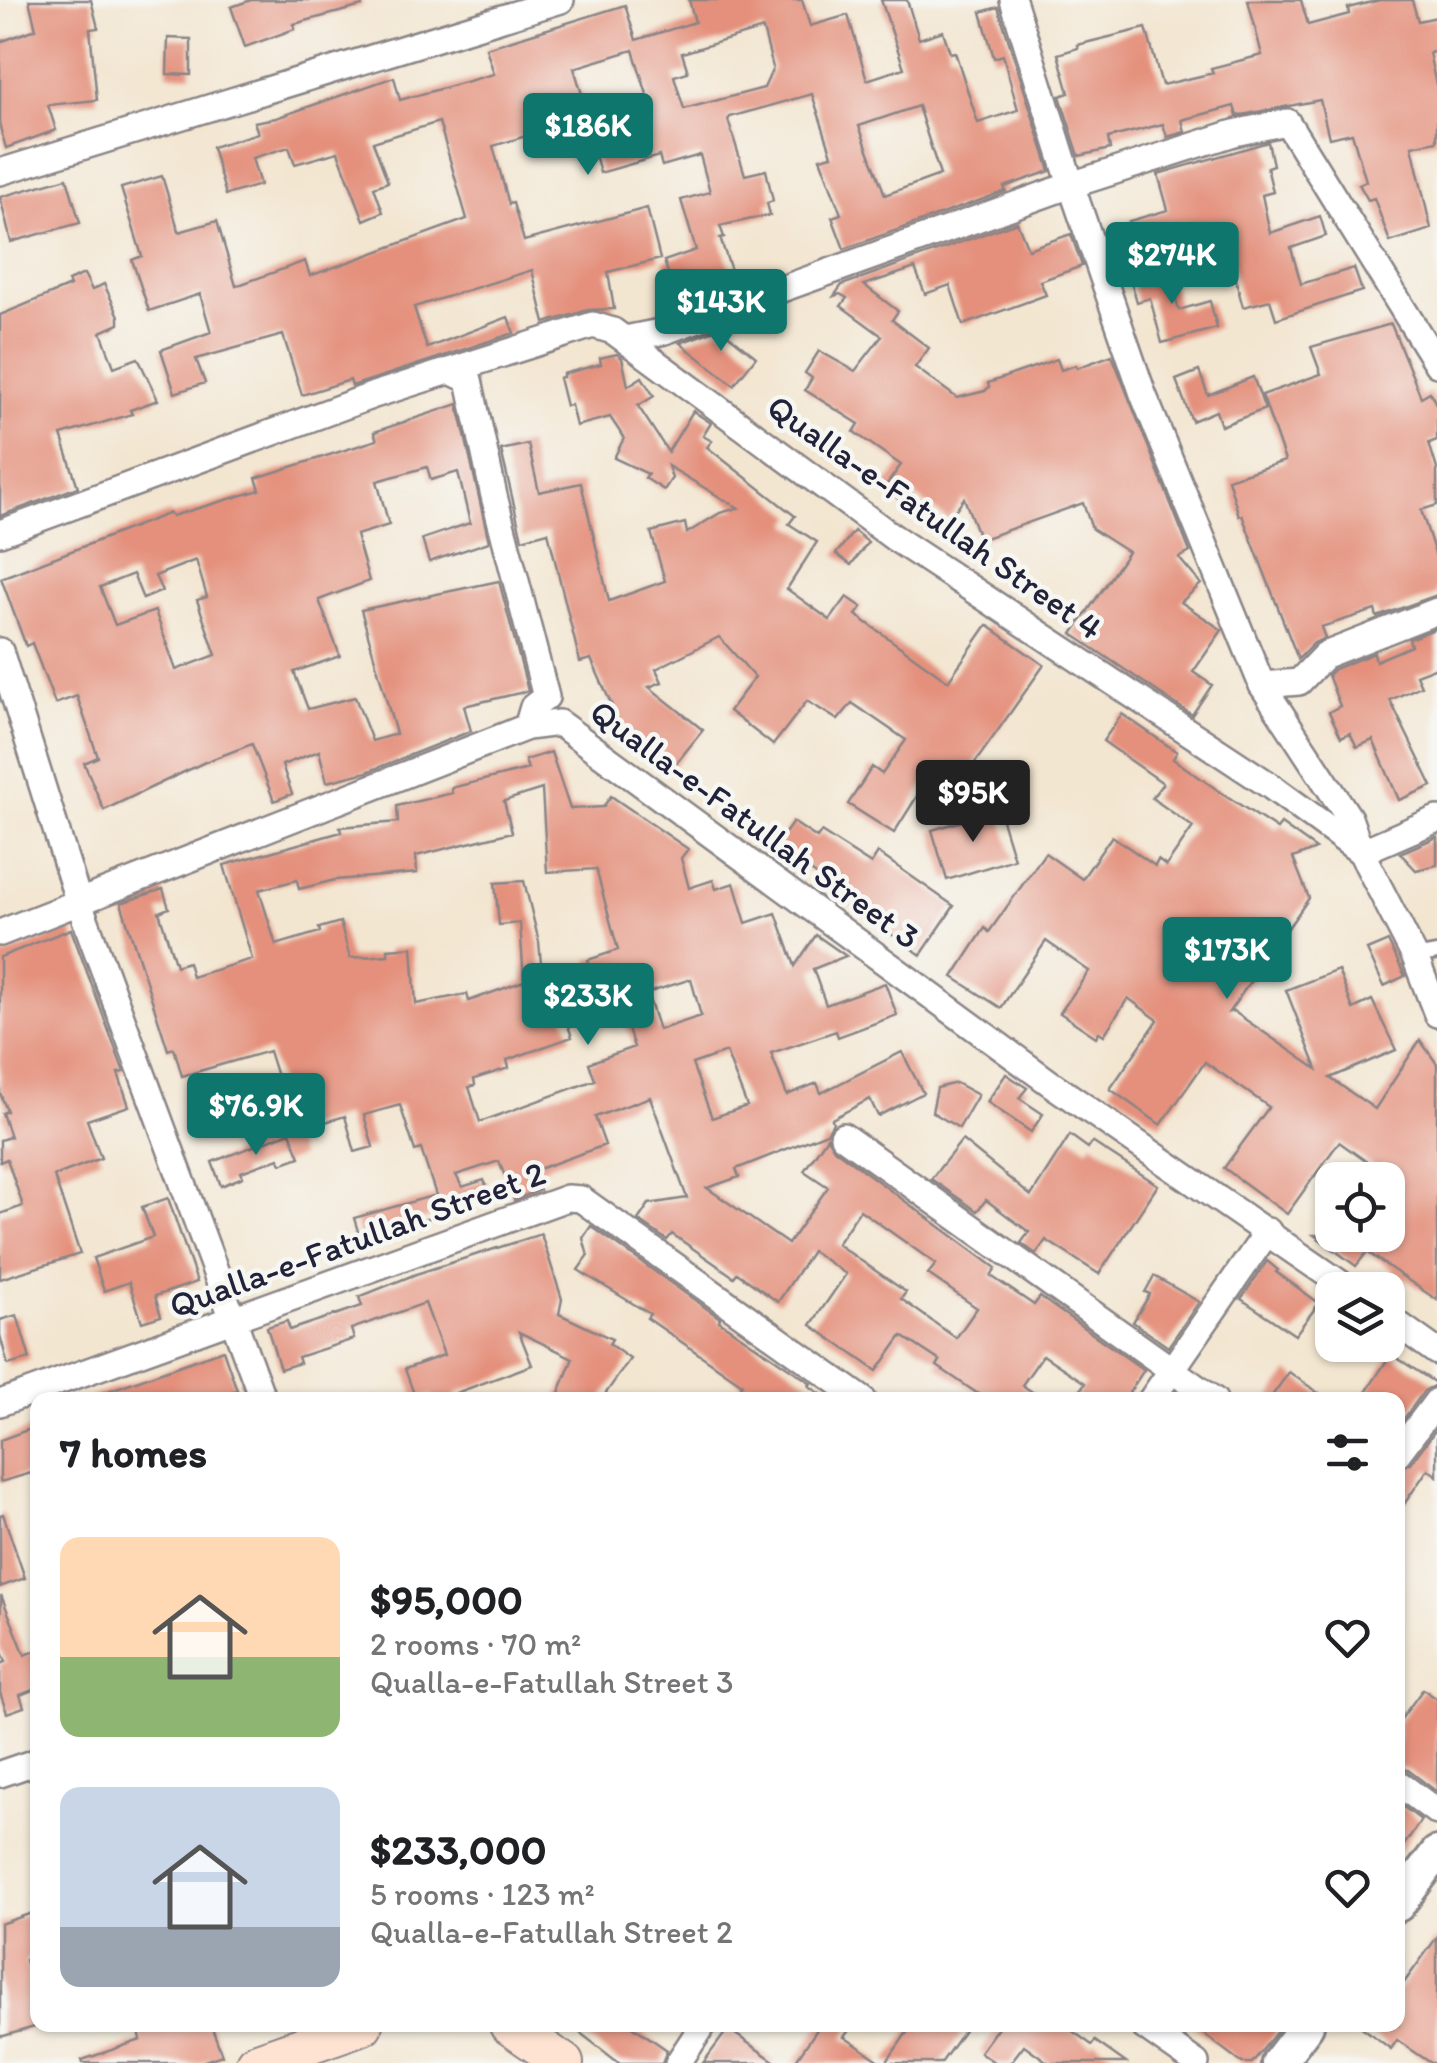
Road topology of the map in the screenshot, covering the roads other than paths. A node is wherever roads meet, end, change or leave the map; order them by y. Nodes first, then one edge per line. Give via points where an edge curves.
1 (560, 0) edge
2 (1012, 0) edge
3 (0, 172) edge
4 (1071, 185) junction
5 (625, 339) junction
6 (1437, 364) edge
7 (450, 371) junction
8 (0, 533) edge
9 (1437, 612) edge
10 (0, 651) edge
11 (1262, 685) junction
12 (527, 727) junction
13 (1437, 818) edge
14 (1361, 852) junction
15 (78, 900) junction
16 (0, 932) edge
17 (1426, 955) edge
18 (1437, 1014) edge
19 (843, 1136) dead end
20 (1268, 1231) junction
21 (1325, 1272) edge
22 (233, 1320) junction
23 (1405, 1329) edge
24 (1437, 1352) edge
25 (1172, 1371) junction
26 (30, 1392) edge
27 (31, 1392) edge
28 (260, 1392) edge
29 (852, 1392) edge
30 (1157, 1392) edge
31 (1202, 1392) edge
32 (1437, 1401) edge
33 (0, 1403) edge
34 (1405, 1444) edge
35 (30, 1764) edge
36 (0, 1774) edge
37 (1405, 1788) edge
38 (1437, 1812) edge
39 (1437, 1854) edge
40 (1405, 1897) edge
41 (343, 2032) edge
42 (520, 2032) edge
43 (699, 2032) edge
44 (1152, 2032) edge
45 (1301, 2032) edge
46 (255, 2063) edge
47 (564, 2063) edge
48 (678, 2063) edge
49 (1196, 2063) edge
50 (1278, 2063) edge

1 - 3 street
2 - 4 street
4 - 5 street via 665,331
4 - 6 street via 1287,122
4 - 11 street via 1143,394
5 - 7 street, Qualla-e-Fatullah Street 4 via 593,324
5 - 14 street, Qualla-e-Fatullah Street 4 via 893,537
7 - 8 street, Qualla-e-Fatullah Street 4
7 - 12 street via 469,380 476,401 546,697 533,707
9 - 11 street via 1324,655 1298,682
10 - 15 street
11 - 14 street via 1349,818
12 - 15 street, Qualla-e-Fatullah Street 3
12 - 20 street, Qualla-e-Fatullah Street 3 via 560,724 1050,1083
13 - 14 street
14 - 17 street, Qualla-e-Fatullah Street 4
15 - 16 street, Qualla-e-Fatullah Street 3
15 - 22 street
17 - 18 street, Qualla-e-Fatullah Street 4
19 - 25 street
20 - 21 street, Qualla-e-Fatullah Street 3
20 - 25 street
22 - 27 street, Qualla-e-Fatullah Street 2
22 - 28 street
22 - 29 street, Qualla-e-Fatullah Street 2 via 567,1198 581,1199
23 - 24 street
25 - 30 street
25 - 31 street
26 - 33 street, Qualla-e-Fatullah Street 2
32 - 34 street
35 - 36 street
37 - 38 street
39 - 40 street
41 - 46 main road
42 - 47 main road
43 - 48 street
44 - 49 street
45 - 50 street

